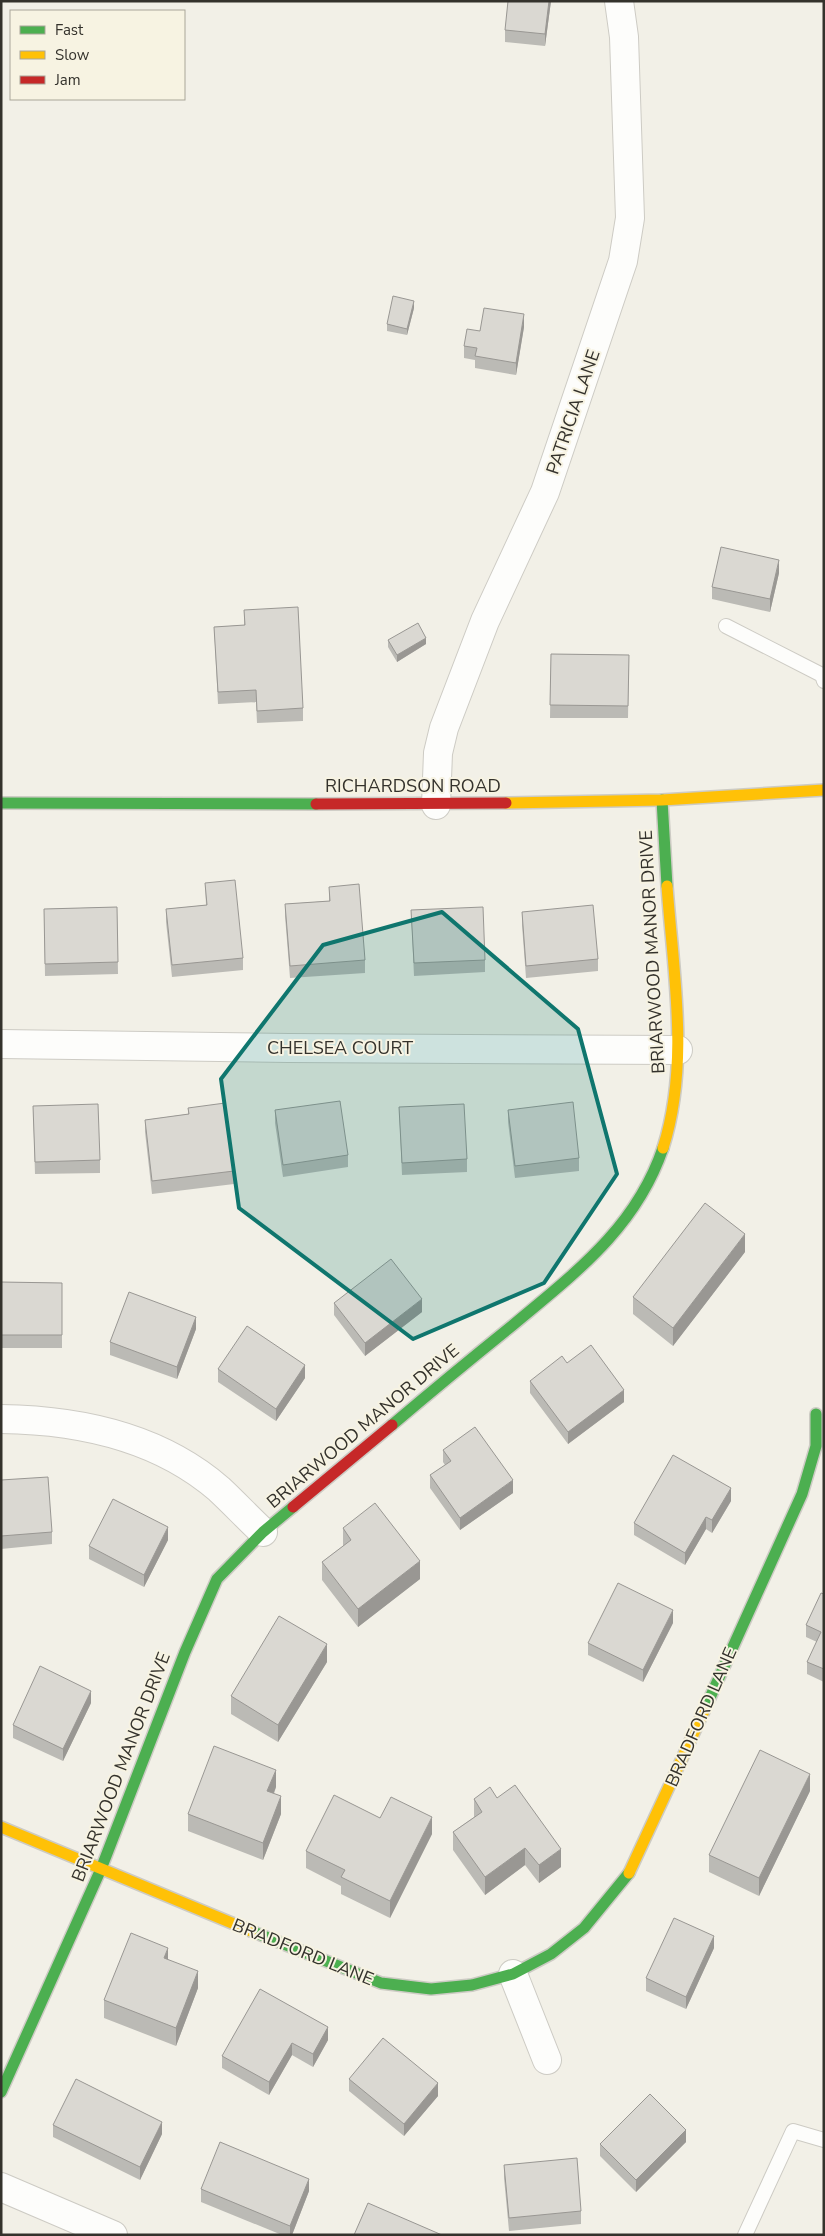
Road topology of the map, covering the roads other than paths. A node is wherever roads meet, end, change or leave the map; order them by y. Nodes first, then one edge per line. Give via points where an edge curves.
1 (620, 1) edge
2 (726, 626) dead end
3 (824, 681) edge
4 (824, 790) edge
5 (662, 800) junction
6 (1, 803) edge
7 (436, 805) junction
8 (1, 1044) edge
9 (678, 1050) junction
10 (816, 1414) dead end
11 (1, 1419) edge
12 (263, 1532) junction
13 (1, 1827) edge
14 (102, 1869) junction
15 (513, 1974) junction
16 (547, 2060) dead end
17 (1, 2092) edge
18 (824, 2140) edge
19 (1, 2187) edge
20 (113, 2235) edge
21 (745, 2235) edge

1 - 7 street, PATRICIA LANE via 630,218 623,261 546,492 485,621 444,728 438,753
2 - 3 lane via 822,675
4 - 5 street, RICHARDSON ROAD
5 - 7 street, RICHARDSON ROAD
5 - 9 street, BRIARWOOD MANOR DRIVE
6 - 7 street, RICHARDSON ROAD
8 - 9 street, CHELSEA COURT
9 - 12 street, BRIARWOOD MANOR DRIVE via 676,1097 665,1145 643,1194 613,1238
10 - 15 street, BRADFORD LANE via 816,1446 802,1494 633,1867 584,1928 550,1954
11 - 12 street via 42,1420 138,1441 181,1463 218,1488
12 - 14 street, BRIARWOOD MANOR DRIVE via 217,1579 185,1652
13 - 14 street, BRADFORD LANE
14 - 15 street, BRADFORD LANE via 381,1983 431,1989 472,1985
14 - 17 street, BRIARWOOD MANOR DRIVE
15 - 16 street
18 - 21 lane via 793,2131
19 - 20 street

